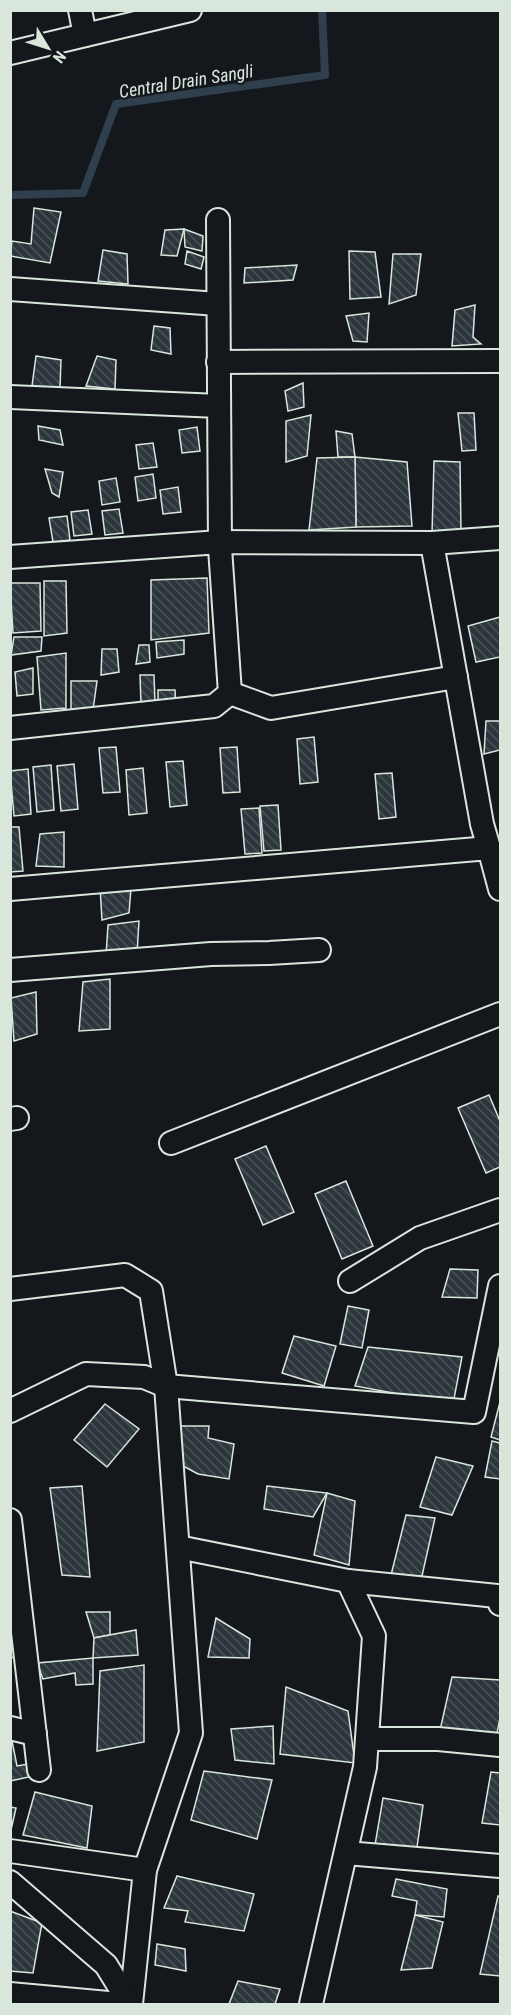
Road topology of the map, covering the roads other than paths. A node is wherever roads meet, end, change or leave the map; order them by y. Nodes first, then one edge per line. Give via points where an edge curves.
1 (80, 10) edge
2 (190, 10) edge
3 (85, 35) junction
4 (10, 52) edge
5 (218, 220) dead end
6 (10, 289) edge
7 (218, 304) junction
8 (501, 361) edge
9 (218, 362) junction
10 (10, 397) edge
11 (219, 406) junction
12 (501, 538) edge
13 (220, 543) junction
14 (432, 543) junction
15 (10, 557) edge
16 (456, 677) junction
17 (230, 693) junction
18 (10, 728) edge
19 (489, 848) junction
20 (10, 889) edge
21 (501, 889) edge
22 (319, 950) dead end
23 (10, 970) edge
24 (501, 1014) edge
25 (171, 1143) dead end
26 (501, 1210) edge
27 (350, 1281) dead end
28 (501, 1286) edge
29 (10, 1288) edge
30 (166, 1386) junction
31 (10, 1411) edge
32 (10, 1520) edge
33 (178, 1547) junction
34 (348, 1581) junction
35 (14, 1588) edge
36 (501, 1604) edge
37 (10, 1728) edge
38 (35, 1734) junction
39 (368, 1739) junction
40 (501, 1745) edge
41 (39, 1770) dead end
42 (10, 1851) edge
43 (346, 1853) junction
44 (501, 1866) edge
45 (146, 1870) junction
46 (10, 1882) edge
47 (10, 1994) edge
48 (119, 2004) edge
49 (131, 2004) edge
50 (311, 2004) edge

1 - 3 street
2 - 3 street
3 - 4 street
5 - 7 street
6 - 7 street
7 - 9 street
8 - 9 street
9 - 11 street
10 - 11 street
11 - 13 street
12 - 14 street
13 - 14 street
13 - 15 street
13 - 17 street
14 - 16 street
16 - 17 street via 271,708
16 - 19 street
17 - 18 street via 214,706
19 - 20 street
19 - 21 street
22 - 23 street
24 - 25 street
26 - 27 street via 420,1238
28 - 30 street via 474,1412
29 - 30 street via 125,1275 151,1291
30 - 31 street via 144,1377 86,1374
30 - 33 street
32 - 35 street
33 - 34 street
33 - 45 street via 191,1732
34 - 36 street via 497,1596
34 - 39 street via 374,1636
35 - 38 street
37 - 38 street
38 - 41 street
39 - 40 street via 438,1738
39 - 43 street
42 - 45 street
43 - 44 street
43 - 50 street
45 - 49 street
46 - 49 street via 106,1965
47 - 48 street

